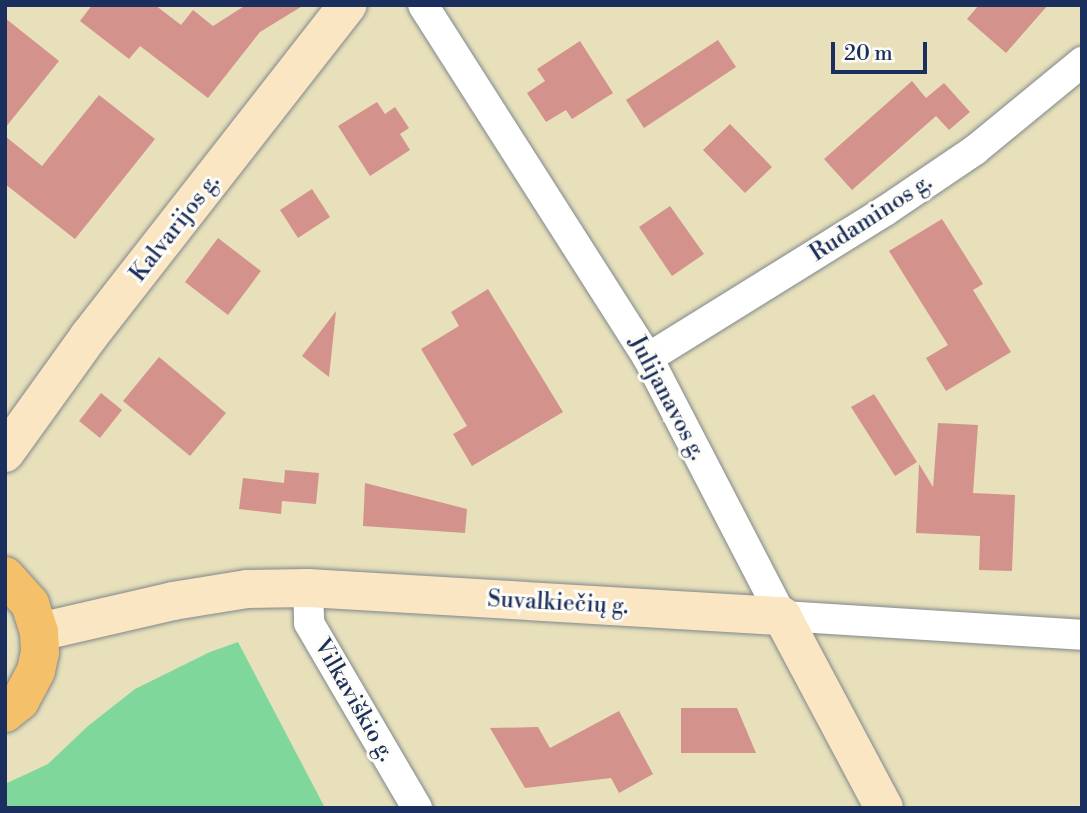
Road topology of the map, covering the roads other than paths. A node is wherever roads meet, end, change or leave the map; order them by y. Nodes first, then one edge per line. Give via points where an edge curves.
1 (348, 5) edge
2 (423, 5) edge
3 (1082, 62) edge
4 (648, 358) junction
5 (5, 453) edge
6 (5, 576) edge
7 (308, 588) junction
8 (782, 617) junction
9 (39, 632) junction
10 (1082, 635) edge
11 (5, 713) edge
12 (417, 808) edge
13 (884, 808) edge

1 - 5 main road, Kalvarijos g. via 89,336
2 - 4 street, Julijanavos g.
3 - 4 street, Rudaminos g. via 975,150 886,211
4 - 8 street, Julijanavos g.
6 - 9 main road via 30,604
7 - 8 main road, Suvalkiečių g.
7 - 9 main road, Suvalkiečių g. via 247,589 185,598
7 - 12 street, Vilkaviškio g. via 309,623
8 - 10 street, Suvalkiečių g.
8 - 13 main road, Julijanavos g.
9 - 11 main road via 36,671 20,701

